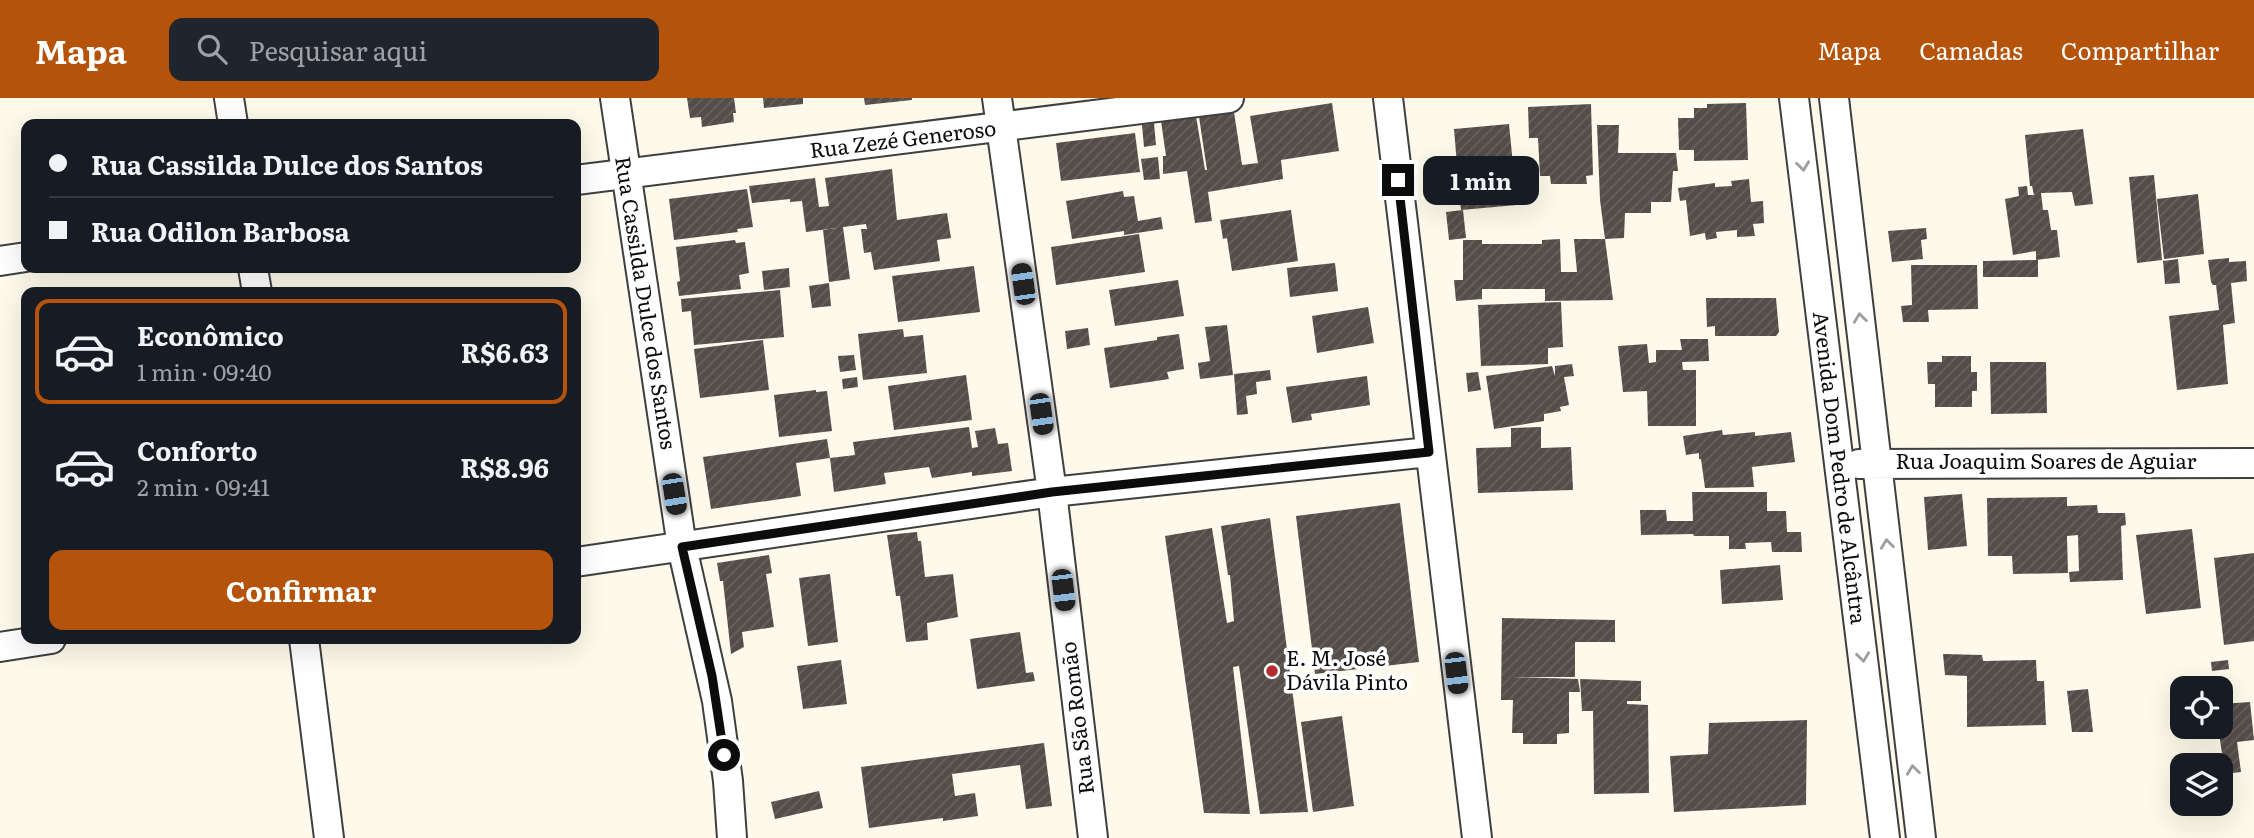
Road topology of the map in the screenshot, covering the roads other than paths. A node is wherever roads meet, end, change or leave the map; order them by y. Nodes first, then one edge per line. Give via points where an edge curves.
1 (229, 98) edge
2 (615, 98) edge
3 (997, 98) edge
4 (1229, 98) edge
5 (1388, 98) edge
6 (1794, 98) edge
7 (1834, 98) edge
8 (232, 119) edge
9 (1001, 128) junction
10 (625, 173) junction
11 (581, 179) edge
12 (21, 258) edge
13 (0, 261) edge
14 (1429, 452) junction
15 (1878, 462) junction
16 (2254, 463) edge
17 (1839, 466) junction
18 (1052, 492) junction
19 (682, 547) junction
20 (581, 561) edge
21 (21, 644) edge
22 (305, 644) edge
23 (0, 647) edge
24 (329, 838) edge
25 (732, 838) edge
26 (1093, 838) edge
27 (1477, 838) edge
28 (1885, 838) edge
29 (1921, 838) edge

1 - 8 street
2 - 10 street, Rua Cassilda Dulce dos Santos
3 - 9 street, Rua São Romão
4 - 9 street, Rua Zezé Generoso
5 - 14 street
6 -> 17 street, Avenida Dom Pedro de Alcântra
15 -> 7 street, Avenida Dom Pedro de Alcântra
9 - 10 street, Rua Zezé Generoso
9 - 18 street, Rua São Romão
10 - 11 street, Rua Zezé Generoso
10 - 19 street, Rua Cassilda Dulce dos Santos
12 - 13 street
14 - 18 street
14 - 27 street
15 - 16 street, Rua Joaquim Soares de Aguiar
15 - 17 street, Rua Joaquim Soares de Aguiar
29 -> 15 street, Avenida Dom Pedro de Alcântra
17 -> 28 street, Avenida Dom Pedro de Alcântra
18 - 19 street
18 - 26 street, Rua São Romão
19 - 20 street
19 - 25 street, Rua Cassilda Dulce dos Santos via 717,701
21 - 23 street
22 - 24 street

